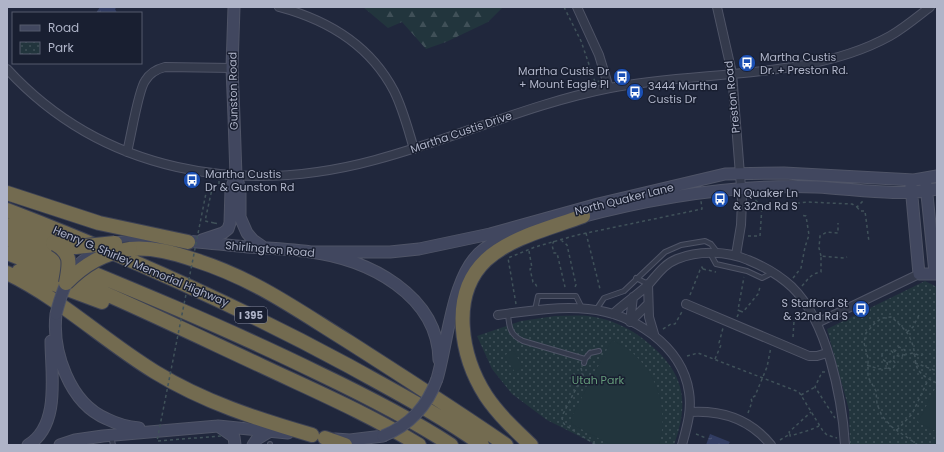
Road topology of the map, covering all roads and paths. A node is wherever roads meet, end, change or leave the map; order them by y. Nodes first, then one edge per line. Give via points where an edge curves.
1 (234, 7) edge
2 (279, 7) edge
3 (564, 7) edge
4 (577, 7) edge
5 (718, 7) edge
6 (930, 7) edge
7 (232, 68) junction
8 (7, 69) edge
9 (732, 73) junction
10 (606, 79) junction
11 (609, 88) junction
12 (414, 149) junction
13 (127, 152) junction
14 (739, 174) junction
15 (236, 176) junction
16 (937, 176) edge
17 (925, 179) junction
18 (910, 180) junction
19 (740, 188) junction
20 (932, 190) edge
21 (7, 193) edge
22 (911, 193) junction
23 (751, 197) dead end
24 (701, 200) dead end
25 (864, 200) dead end
26 (762, 205) junction
27 (857, 207) junction
28 (7, 210) edge
29 (801, 215) dead end
30 (583, 216) junction
31 (214, 223) dead end
32 (838, 223) dead end
33 (7, 225) edge
34 (586, 233) junction
35 (934, 234) edge
36 (748, 236) dead end
37 (7, 238) edge
38 (561, 240) junction
39 (554, 241) junction
40 (192, 242) junction
41 (869, 242) dead end
42 (52, 243) junction
43 (115, 243) junction
44 (265, 248) junction
45 (529, 251) junction
46 (313, 252) junction
47 (7, 253) edge
48 (714, 253) junction
49 (736, 255) junction
50 (821, 256) junction
51 (847, 257) dead end
52 (700, 264) dead end
53 (7, 267) edge
54 (703, 269) junction
55 (716, 272) dead end
56 (7, 273) edge
57 (772, 273) junction
58 (936, 273) edge
59 (920, 274) junction
60 (744, 277) dead end
61 (636, 278) junction
62 (793, 278) dead end
63 (66, 283) junction
64 (648, 284) junction
65 (760, 286) dead end
66 (802, 286) dead end
67 (565, 287) dead end
68 (575, 287) dead end
69 (538, 289) dead end
70 (600, 289) dead end
71 (690, 295) dead end
72 (633, 297) junction
73 (516, 304) dead end
74 (648, 304) junction
75 (685, 306) joint
76 (582, 309) junction
77 (535, 310) junction
78 (596, 310) junction
79 (740, 312) junction
80 (920, 312) dead end
81 (56, 314) junction
82 (508, 314) junction
83 (613, 314) junction
84 (498, 315) dead end
85 (802, 317) dead end
86 (736, 321) dead end
87 (630, 322) junction
88 (817, 323) junction
89 (724, 324) dead end
90 (663, 329) dead end
91 (907, 332) junction
92 (654, 334) junction
93 (792, 337) dead end
94 (210, 341) junction
95 (772, 344) dead end
96 (599, 352) dead end
97 (827, 353) junction
98 (913, 353) junction
99 (894, 354) junction
100 (924, 354) dead end
101 (904, 355) junction
102 (687, 356) dead end
103 (715, 359) junction
104 (893, 360) junction
105 (584, 361) junction
106 (887, 362) junction
107 (915, 363) junction
108 (867, 366) junction
109 (888, 368) junction
110 (937, 371) edge
111 (824, 372) dead end
112 (762, 378) junction
113 (437, 379) junction
114 (928, 379) junction
115 (937, 383) edge
116 (815, 388) junction
117 (801, 395) junction
118 (690, 412) junction
119 (748, 412) dead end
120 (811, 412) junction
121 (835, 418) dead end
122 (819, 426) junction
123 (272, 430) junction
124 (897, 430) junction
125 (158, 431) junction
126 (220, 431) junction
127 (696, 434) dead end
128 (790, 434) junction
129 (318, 436) junction
130 (706, 438) dead end
131 (837, 438) dead end
132 (112, 440) edge
133 (780, 440) dead end
134 (28, 445) edge
135 (60, 445) edge
136 (235, 445) edge
137 (253, 445) edge
138 (345, 445) edge
139 (419, 445) edge
140 (451, 445) edge
141 (482, 445) edge
142 (506, 445) edge
143 (531, 445) edge
144 (596, 445) edge
145 (682, 445) edge
146 (771, 445) edge
147 (845, 445) edge
148 (918, 445) edge

1 - 7 main road, Gunston Road
2 - 12 street via 323,22 361,48 394,91
3 - 10 path via 581,40 595,82
4 - 10 street via 599,55
5 - 9 street, Preston Road
6 - 9 street, Martha Custis Drive via 889,37 855,51 790,67
7 - 13 street via 165,67 152,73 143,82
7 - 15 main road, Gunston Road
8 - 13 street, Martha Custis Drive via 54,111 81,129
9 - 11 street, Martha Custis Drive
9 - 14 street, Preston Road
10 - 11 street
11 - 12 street, Martha Custis Drive via 562,98
12 - 15 street, Martha Custis Drive via 314,173 268,177
13 - 15 street, Martha Custis Drive via 181,169
14 - 18 main road, North Quaker Lane via 784,173
14 - 19 street, Preston Road
14 - 46 main road, North Quaker Lane via 725,174 620,198 490,234 419,249 390,252
15 - 40 main road, Gunston Road via 231,189 228,229 218,235
15 - 44 main road, Gunston Road via 240,189 240,217 243,226 253,240
16 - 17 main road, North Quaker Lane
17 - 18 main road, North Quaker Lane
17 - 20 main road
18 - 22 main road
19 - 22 main road, North Quaker Lane via 816,188
19 - 30 main road, North Quaker Lane via 649,200
19 - 49 street, Preston Road via 741,225
20 - 22 main road, North Quaker Lane
20 - 35 main road via 931,213
21 - 40 highway via 99,224
22 - 59 main road
23 - 26 path
24 - 34 path via 702,209
25 - 27 path
26 - 27 path via 788,207 807,202 852,204
26 - 36 path via 760,236
27 - 41 path via 860,211 865,211
28 - 141 highway, Henry G. Shirley Memorial Highway / I 395 via 186,284 276,327 397,392
29 - 62 path via 806,216 809,235 801,268
30 - 113 main road, North Quaker Lane via 498,241 475,257 464,274 457,293
30 - 143 highway via 524,238 486,260 469,283 464,301 465,342 478,380 497,411
31 - 126 path, bridge via 205,221 212,189 207,188 157,441
32 - 50 path via 838,233 827,232 820,236
33 - 42 highway
34 - 38 path
34 - 70 path
35 - 58 main road
37 - 140 highway via 177,307 290,359 386,406
38 - 39 path
38 - 68 path via 567,246
39 - 45 path
39 - 67 path via 552,246 554,253 557,253
40 - 43 main road, Shirlington Road
40 - 44 main road, Shirlington Road
42 - 43 highway, bridge via 76,247
42 - 63 highway, bridge via 68,254
43 - 63 main road, Shirlington Road, bridge via 96,251 79,263
44 - 46 main road, Shirlington Road
45 - 69 path via 533,282
45 - 73 path via 508,258
46 - 113 main road, Shirlington Road via 369,268 401,288 416,302 431,323 437,340
47 - 94 highway
48 - 49 street
48 - 57 lane via 716,264 748,271 762,278
48 - 61 lane via 711,244 705,241 682,245 665,252
48 - 64 street via 676,260 661,270
49 - 57 street
50 - 51 path
50 - 66 path via 821,272 810,276
52 - 54 path
53 - 94 highway
54 - 55 path
54 - 71 path via 700,270
56 - 129 highway via 37,289 156,373 207,400 248,416
57 - 88 street via 792,287
58 - 59 main road
59 - 88 street
60 - 79 path via 738,310
61 - 64 lane
61 - 78 lane via 624,291 604,298
63 - 81 main road, Shirlington Road, bridge
63 - 142 highway, bridge via 82,268 101,257 114,251 130,249 150,249 179,255 221,268 247,279 304,313
64 - 72 street
64 - 74 street
65 - 79 path via 758,294 743,312
72 - 83 street
72 - 87 street
74 - 87 street
74 - 92 street
75 - 90 path via 675,324
75 - 97 street via 809,356
76 - 77 street
76 - 77 lane via 576,296 538,296
76 - 78 street
77 - 82 street
78 - 83 street
79 - 86 path
80 - 91 path via 913,327
81 - 125 main road, Shirlington Road via 56,344 62,364 83,401 105,419 126,426
81 - 134 main road via 51,326 50,413 40,435
82 - 84 street
82 - 105 lane via 510,331 518,339
83 - 87 street
85 - 93 path via 794,321
87 - 92 street
88 - 97 street
89 - 103 path via 719,338 721,345
91 - 98 path
91 - 108 path via 892,317 882,318 874,323 864,338
92 - 118 street via 681,366 689,391
94 - 139 highway via 363,414
95 - 112 path
96 - 105 lane via 590,353
97 - 147 street via 844,420
98 - 100 path via 921,356
98 - 101 path
98 - 107 path
99 - 101 path via 900,358
99 - 101 path via 897,347 901,347 905,350
99 - 104 path
99 - 106 path via 890,349 884,351 882,357
102 - 103 path via 698,353
103 - 112 path
104 - 106 path
104 - 109 path via 896,366
105 - 144 path via 581,368 583,375 562,421
106 - 109 path
107 - 110 path
107 - 114 path via 922,376
108 - 109 path
108 - 124 path via 868,377 876,391 877,404 882,416
111 - 116 path
112 - 117 path via 800,392
112 - 119 path via 751,398
113 - 129 main road, Shirlington Road, bridge via 427,402 416,416 397,430 383,436 350,440
114 - 115 path
114 - 124 path via 912,414
116 - 117 path
116 - 121 path
117 - 120 path
118 - 145 street
118 - 146 street via 720,413 737,417 762,434
120 - 122 path
120 - 128 path via 789,432
122 - 128 path
122 - 131 path via 827,434
123 - 126 main road, Shirlington Road
123 - 129 main road, Shirlington Road
123 - 137 main road via 257,439
124 - 148 path
125 - 126 main road, Shirlington Road
125 - 132 main road, Shirlington Road
126 - 136 main road via 234,438
127 - 130 path
128 - 133 path
129 - 138 highway
132 - 135 main road, Shirlington Road via 75,440

